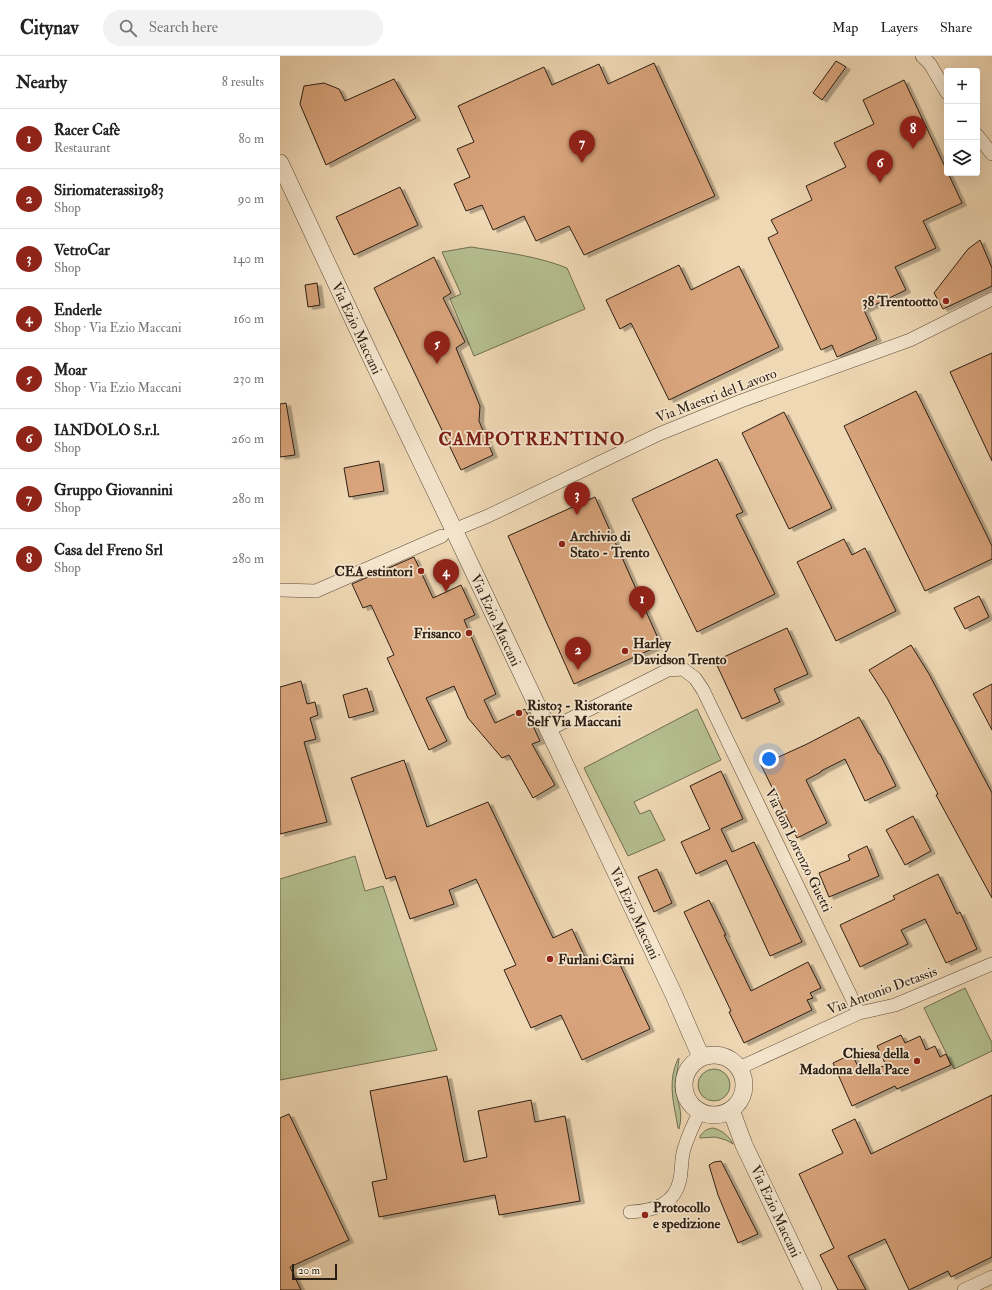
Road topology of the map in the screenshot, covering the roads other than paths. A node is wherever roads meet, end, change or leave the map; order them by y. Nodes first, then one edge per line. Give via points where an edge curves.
1 (922, 56) edge
2 (944, 88) edge
3 (980, 139) edge
4 (992, 154) edge
5 (280, 163) edge
6 (992, 299) edge
7 (448, 533) junction
8 (280, 590) edge
9 (548, 730) junction
10 (992, 964) edge
11 (859, 1013) junction
12 (701, 1057) junction
13 (739, 1068) junction
14 (731, 1110) junction
15 (700, 1111) junction
16 (630, 1212) dead end
17 (992, 1277) edge
18 (813, 1290) edge
19 (964, 1290) edge

1 - 2 street via 930,64
3 - 4 street
5 - 7 street, Via Ezio Maccani via 369,353
6 - 7 street, Via Maestri del Lavoro via 910,340 740,401 659,434
7 - 8 street via 316,591
7 - 9 street, Via Ezio Maccani
9 - 11 street, Via don Lorenzo Guetti via 668,670 683,669 695,678
9 - 12 street, Via Ezio Maccani
10 - 11 street, Via Antonio Detassis via 895,1005
11 - 13 street, Via Antonio Detassis
12 - 13 street via 714,1054 725,1056
12 - 15 street via 690,1066 684,1082 688,1099
13 - 14 street via 744,1081 744,1092
14 - 15 street via 715,1115
14 - 18 street, Via Ezio Maccani via 755,1168
15 - 16 street via 684,1149 680,1180 673,1196 662,1206
17 - 19 street

